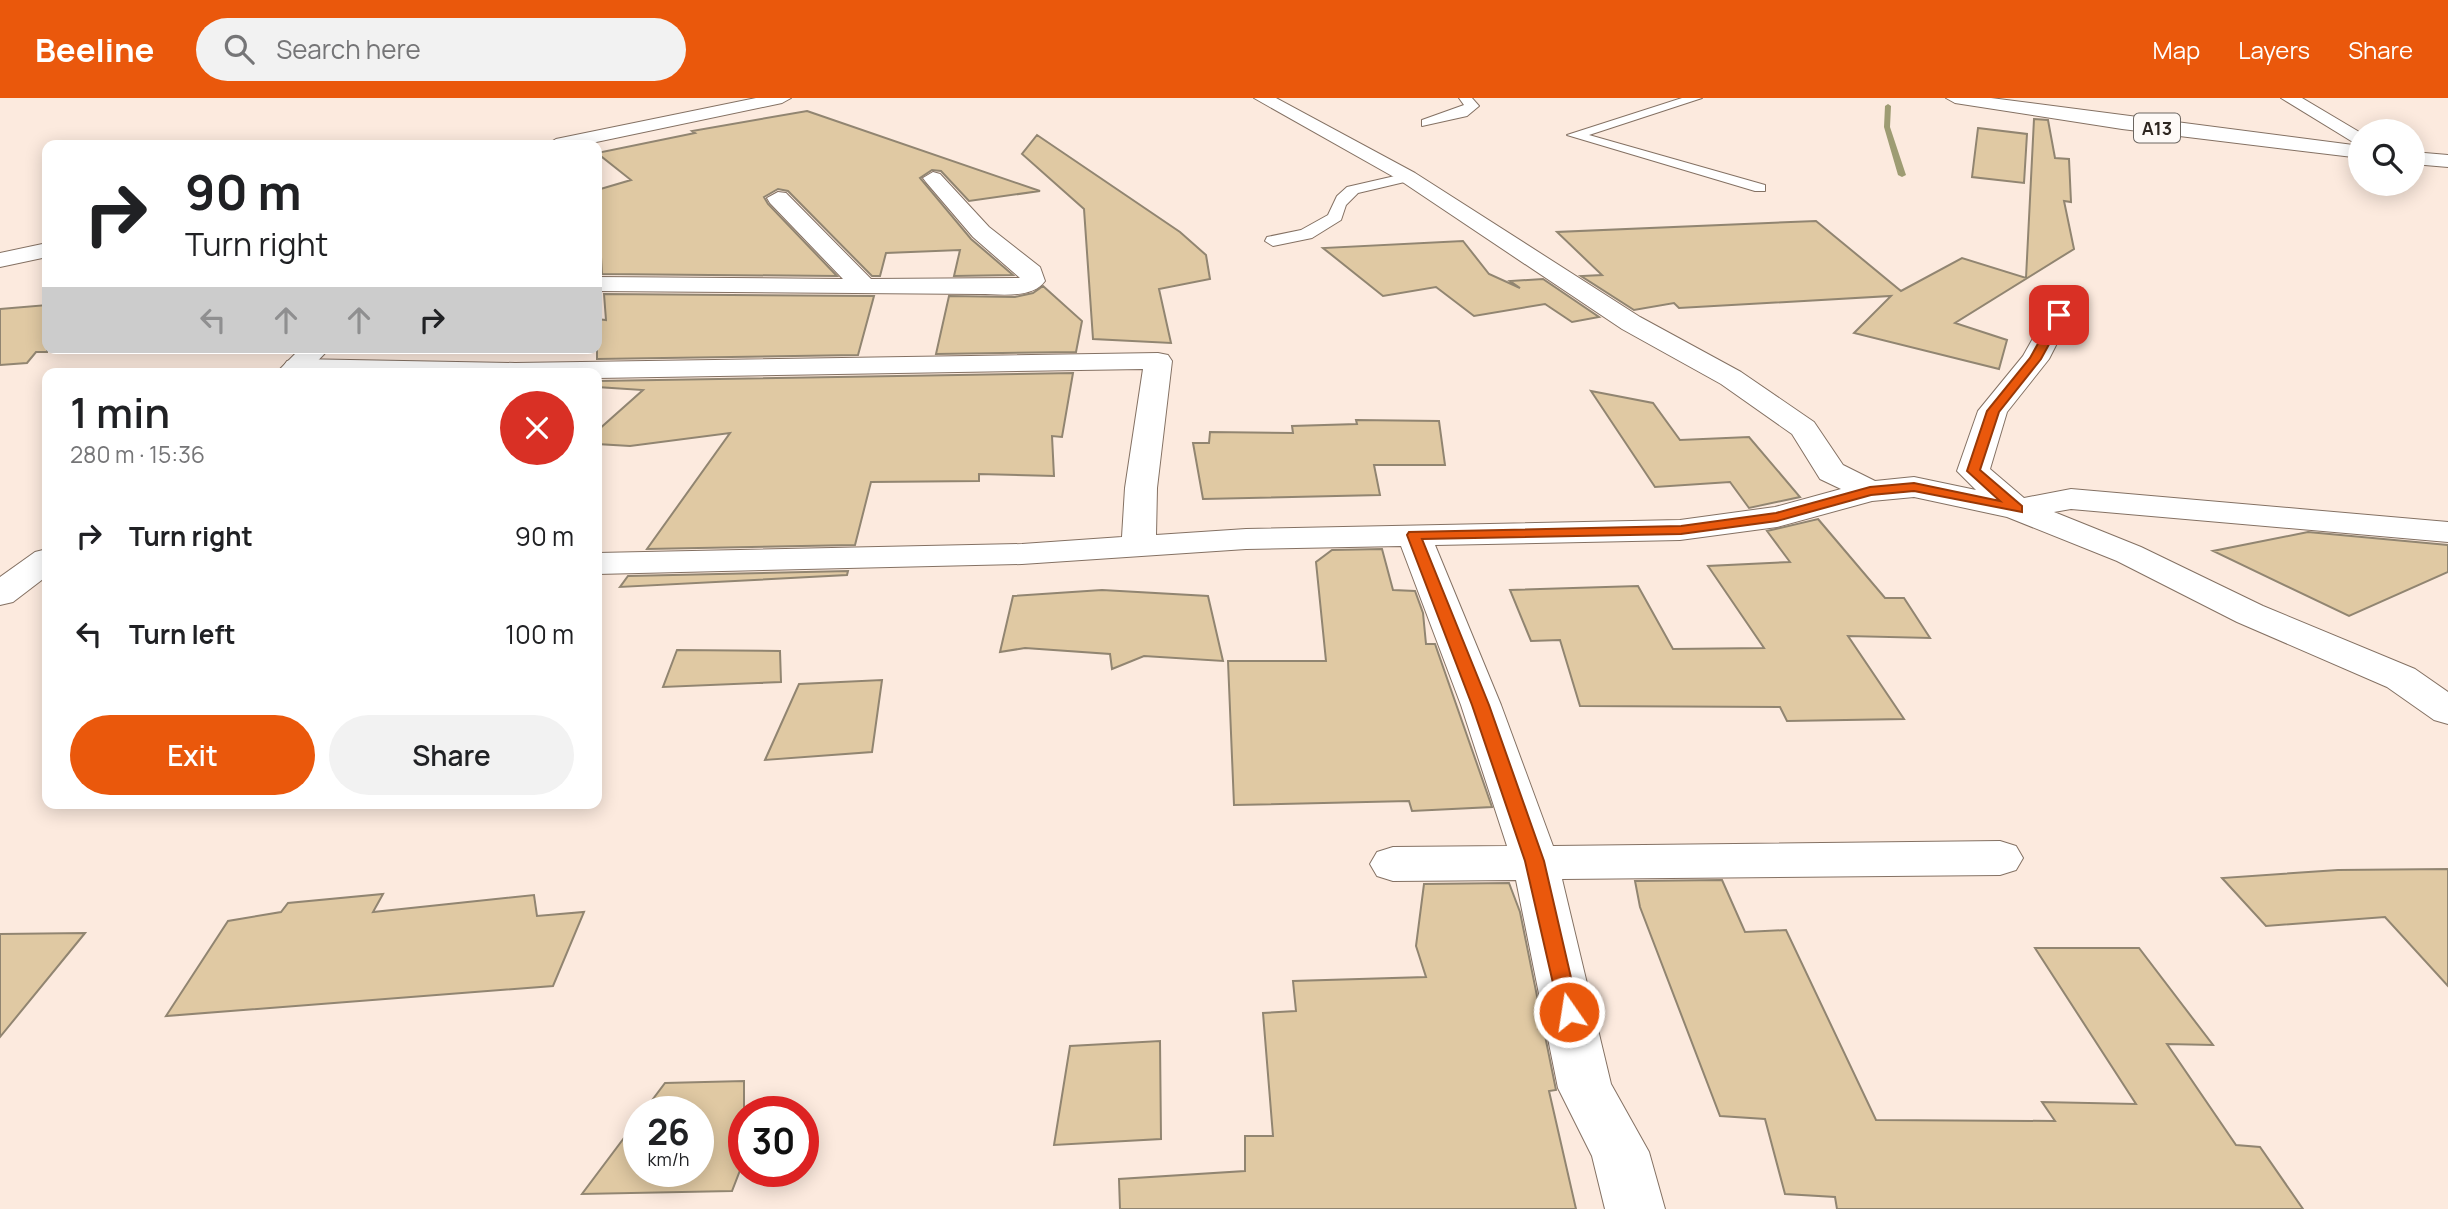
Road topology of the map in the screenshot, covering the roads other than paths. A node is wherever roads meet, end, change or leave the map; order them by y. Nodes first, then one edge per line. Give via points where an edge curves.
1 (782, 98) edge
2 (1263, 98) edge
3 (1465, 98) edge
4 (1696, 98) edge
5 (1955, 98) edge
6 (2014, 98) edge
7 (2290, 98) edge
8 (1427, 123) dead end
9 (2348, 135) edge
10 (580, 140) edge
11 (2348, 141) edge
12 (2348, 142) edge
13 (2425, 146) edge
14 (2448, 148) edge
15 (2425, 159) edge
16 (2448, 161) edge
17 (1408, 177) junction
18 (933, 178) dead end
19 (1760, 188) dead end
20 (778, 198) dead end
21 (1273, 241) dead end
22 (42, 251) edge
23 (0, 260) edge
24 (602, 284) edge
25 (863, 285) junction
26 (2071, 292) dead end
27 (301, 363) edge
28 (435, 368) edge
29 (602, 370) edge
30 (1870, 491) junction
31 (2017, 509) junction
32 (2448, 531) edge
33 (1414, 535) junction
34 (1139, 546) junction
35 (42, 564) edge
36 (602, 564) edge
37 (0, 594) edge
38 (2448, 712) edge
39 (2000, 858) dead end
40 (1535, 861) junction
41 (1393, 864) dead end
42 (1635, 1209) edge

1 - 10 main road
2 - 17 main road
3 - 8 lane via 1472,106 1462,113
4 - 19 lane via 1574,135
5 - 12 main road, A13 via 2122,123
6 - 11 main road, A13
7 - 9 main road
13 - 14 main road
15 - 16 main road
17 - 21 lane via 1350,189 1342,195 1335,217 1323,227
17 - 30 main road via 1631,323 1731,378 1803,428 1831,472
18 - 25 main road via 981,232 1031,272 1033,281 1021,286
20 - 25 main road
22 - 23 main road
24 - 25 main road
26 - 31 main road via 2035,359 1993,411 1973,471
27 - 28 main road
29 - 34 main road via 1158,361 1141,488
30 - 31 main road via 1914,487
30 - 33 main road via 1777,517 1681,530
31 - 32 main road via 2071,499
31 - 38 main road via 2129,554 2250,614 2401,678
33 - 34 main road
33 - 40 main road
34 - 36 main road via 1022,554
35 - 37 main road
39 - 40 main road
40 - 41 main road
40 - 42 main road via 1585,1088 1620,1152

